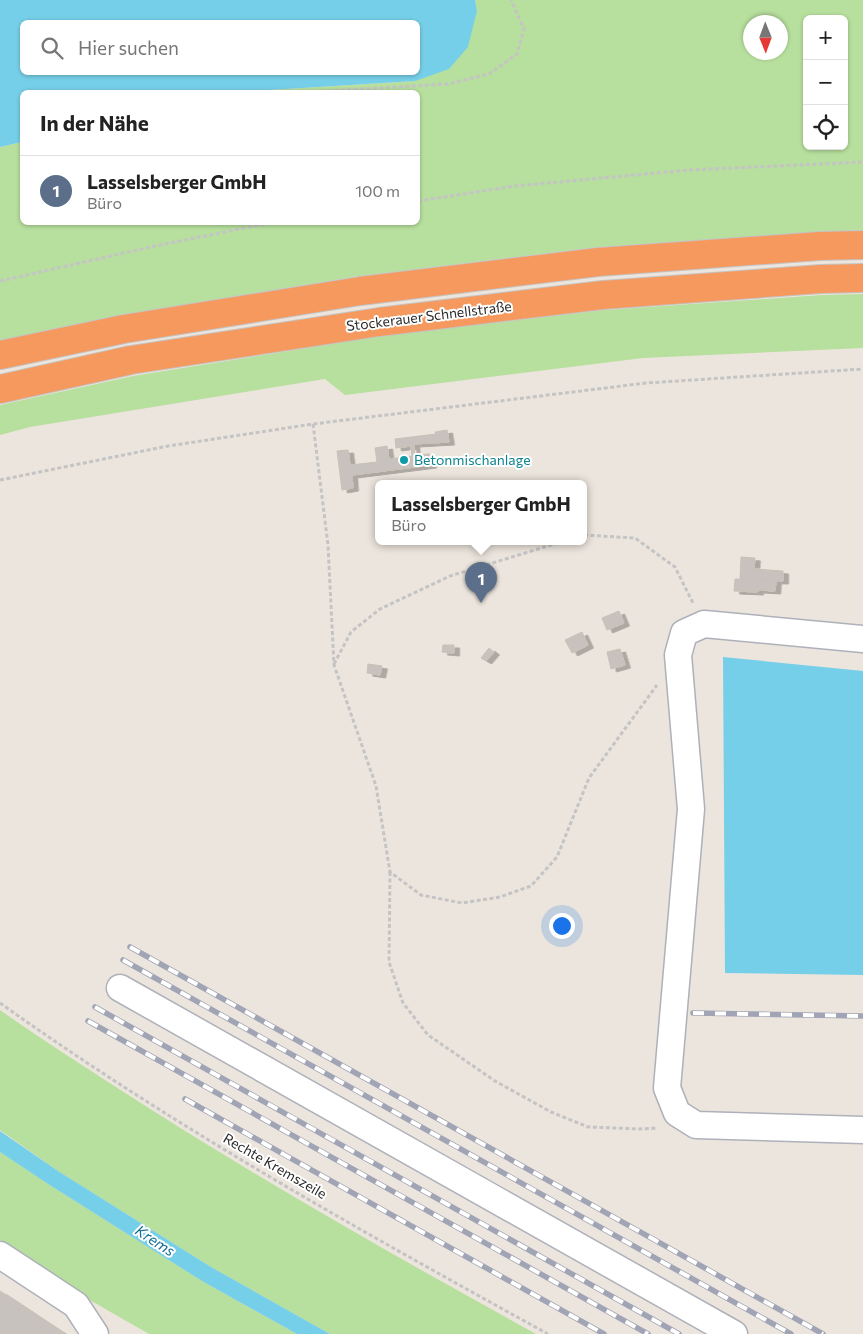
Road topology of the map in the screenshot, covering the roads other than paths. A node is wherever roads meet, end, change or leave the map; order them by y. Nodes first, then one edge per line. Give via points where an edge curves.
1 (863, 245) edge
2 (863, 278) edge
3 (0, 355) edge
4 (0, 389) edge
5 (863, 639) edge
6 (120, 988) dead end
7 (863, 1130) edge
8 (0, 1255) edge
9 (95, 1334) edge
10 (734, 1334) edge

1 - 3 highway via 598,262 360,291 124,329
2 - 4 highway, Stockerauer Schnellstraße via 603,295 379,322 131,360
5 - 7 lane via 704,624 684,633 678,655 691,809 667,1088 677,1113 696,1126
6 - 10 lane
8 - 9 lane via 76,1305

